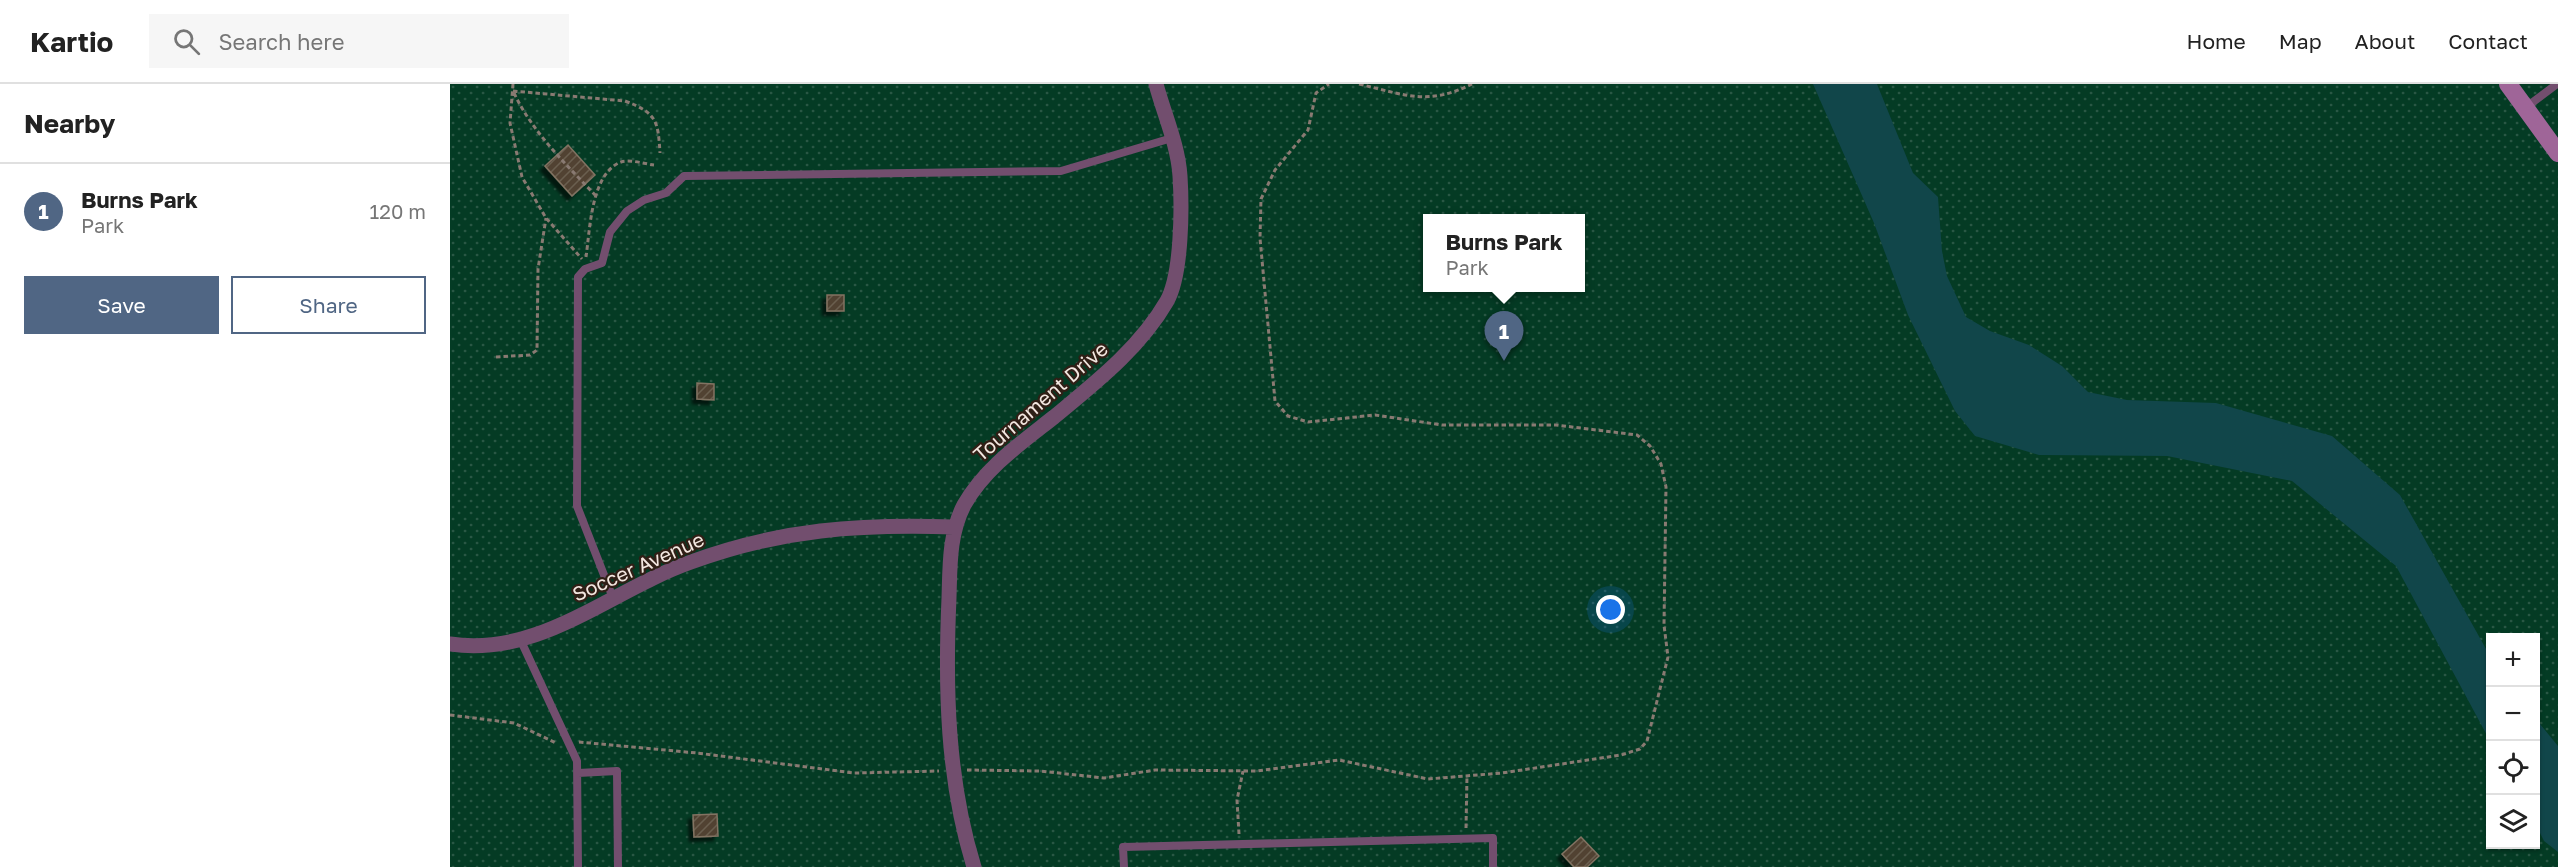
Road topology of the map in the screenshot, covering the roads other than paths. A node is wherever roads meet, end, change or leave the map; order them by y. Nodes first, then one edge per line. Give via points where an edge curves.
1 (1156, 84) edge
2 (2508, 84) edge
3 (2557, 84) edge
4 (2524, 108) junction
5 (1172, 138) junction
6 (2558, 153) edge
7 (954, 527) junction
8 (613, 598) junction
9 (521, 641) junction
10 (450, 644) edge
11 (578, 773) junction
12 (578, 867) edge
13 (618, 867) edge
14 (974, 867) edge
15 (1124, 867) edge
16 (1493, 867) edge

1 - 5 street, Tournament Drive
2 - 4 street
3 - 4 lane
4 - 6 street
5 - 7 street, Tournament Drive via 1180,175 1178,263 1168,299 1132,347 1097,382 1002,459 965,504
5 - 8 lane via 1061,171 684,176 666,193 627,211 610,232 602,263 585,269 578,277 577,506
7 - 8 street, Soccer Avenue via 862,525 784,535 687,563
7 - 14 street, Tournament Drive via 947,643 953,770 960,819
8 - 9 street, Soccer Avenue
9 - 10 street, Soccer Avenue via 477,646
9 - 11 lane via 571,744
11 - 12 lane
11 - 13 lane via 617,771
15 - 16 lane via 1123,847 1493,838

